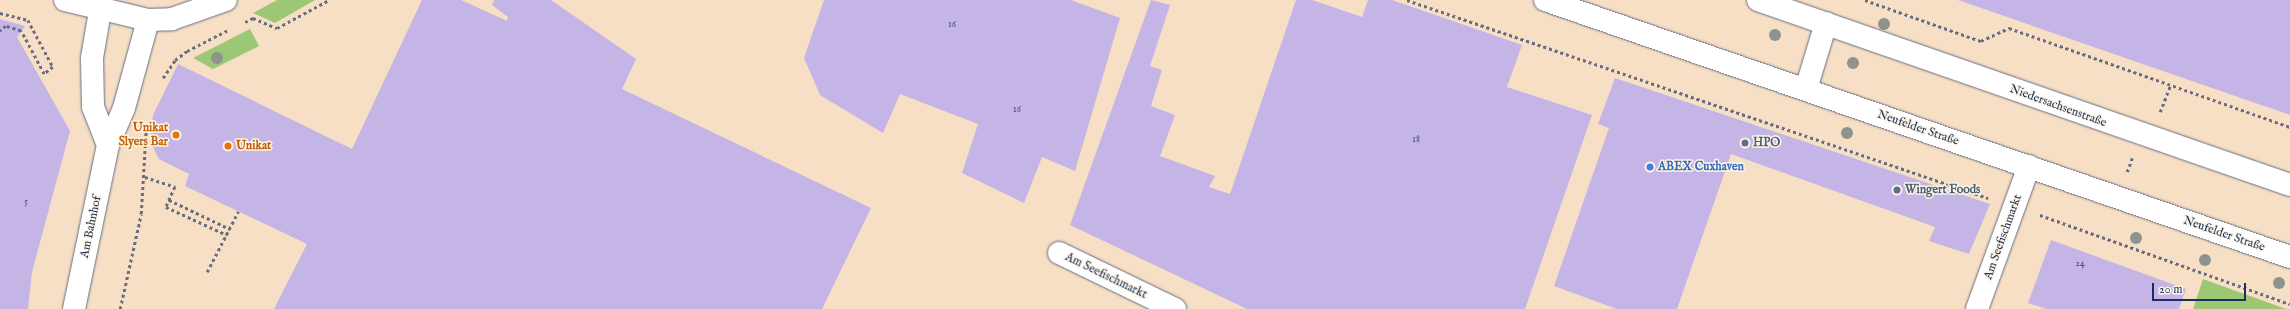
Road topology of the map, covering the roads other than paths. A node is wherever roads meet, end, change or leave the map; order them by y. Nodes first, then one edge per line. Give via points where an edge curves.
1 (66, 0) edge
2 (226, 0) edge
3 (1545, 0) edge
4 (1758, 0) edge
5 (100, 11) junction
6 (148, 20) junction
7 (1826, 23) junction
8 (1806, 88) junction
9 (108, 145) junction
10 (2029, 166) junction
11 (2290, 185) edge
12 (1059, 253) dead end
13 (2290, 258) edge
14 (74, 309) edge
15 (1175, 309) edge
16 (1977, 309) edge

1 - 5 street
2 - 6 street via 172,19
3 - 8 street, Neufelder Straße
4 - 7 street, Niedersachsenstraße
5 - 6 street
5 - 9 street via 92,58 93,107
6 - 9 street, Am Bahnhof via 124,108
7 - 8 street
7 - 11 street, Niedersachsenstraße
8 - 10 street, Neufelder Straße
9 - 14 street, Am Bahnhof
10 - 13 street, Neufelder Straße
10 - 16 street, Am Seefischmarkt
12 - 15 street, Am Seefischmarkt

